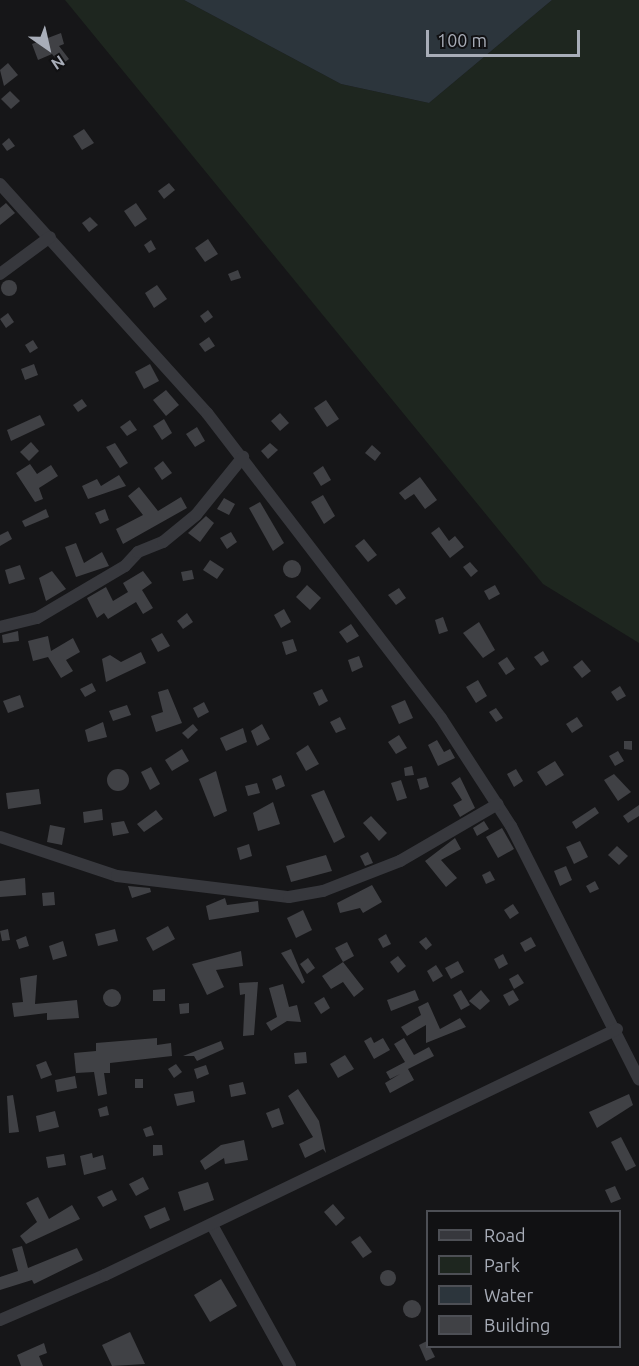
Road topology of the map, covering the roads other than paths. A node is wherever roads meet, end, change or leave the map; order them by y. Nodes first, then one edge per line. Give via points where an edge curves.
1 (0, 184) edge
2 (50, 237) junction
3 (0, 274) edge
4 (243, 457) junction
5 (0, 627) edge
6 (498, 804) junction
7 (0, 837) edge
8 (618, 1029) junction
9 (638, 1076) edge
10 (212, 1225) junction
11 (0, 1320) edge
12 (290, 1366) edge

1 - 2 street
2 - 3 street
2 - 4 street
4 - 5 street via 196,514 163,542 138,552 125,566 37,618
4 - 6 street via 441,718
6 - 7 street via 400,861 323,891 289,897 117,876
6 - 8 street
8 - 9 street
8 - 10 street
10 - 11 street
10 - 12 street

